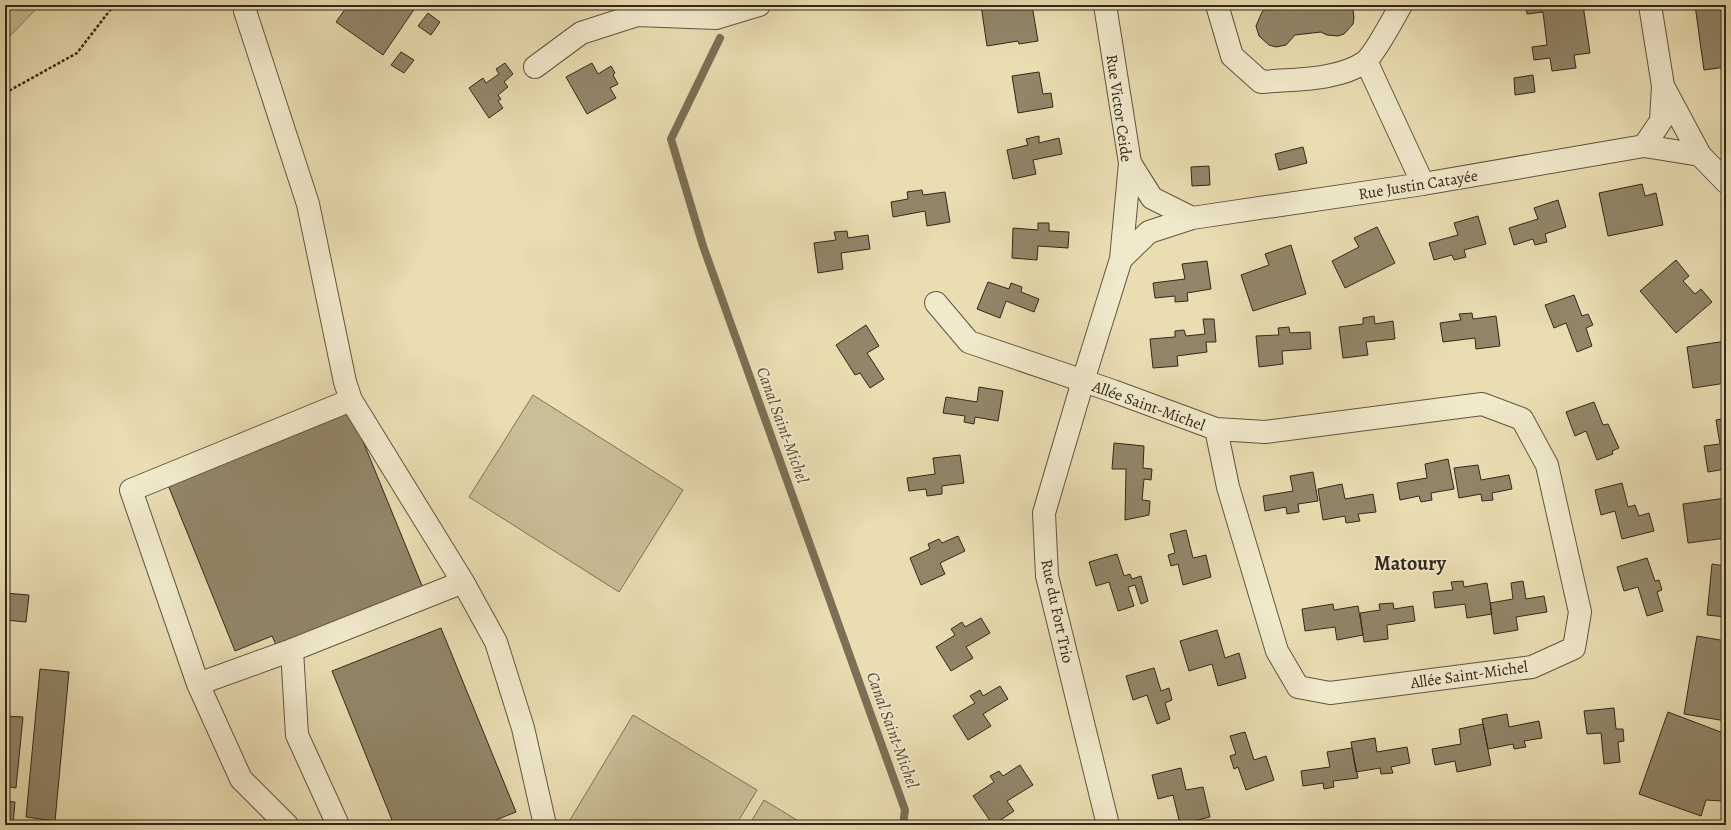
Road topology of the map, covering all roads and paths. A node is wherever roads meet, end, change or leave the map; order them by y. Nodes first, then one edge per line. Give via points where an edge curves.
1 (114, 5) edge
2 (245, 5) edge
3 (759, 5) edge
4 (1105, 5) edge
5 (1217, 5) edge
6 (1401, 5) edge
7 (1650, 5) edge
8 (1366, 61) junction
9 (535, 67) dead end
10 (1663, 86) junction
11 (5, 93) edge
12 (1644, 146) junction
13 (1700, 155) junction
14 (1130, 163) junction
15 (1726, 182) edge
16 (1423, 184) junction
17 (1192, 218) junction
18 (1121, 259) junction
19 (936, 303) dead end
20 (1083, 381) junction
21 (351, 400) junction
22 (1216, 429) junction
23 (463, 582) junction
24 (292, 650) junction
25 (198, 684) junction
26 (287, 825) edge
27 (338, 825) edge
28 (545, 825) edge
29 (1108, 825) edge

1 - 11 path via 76,53
2 - 21 street via 308,204
3 - 9 street via 716,18 637,15 581,33
4 - 14 street, Rue Victor Ceide
5 - 8 street via 1232,56 1260,82 1345,73
6 - 8 street via 1394,20
7 - 10 street
8 - 16 street
10 - 12 street via 1661,121
10 - 13 street
12 - 13 street, Rue Justin Catayée
12 - 16 street, Rue Justin Catayée
13 - 15 street
14 - 17 street via 1152,198
14 - 18 street, Rue Victor Ceide
16 - 17 street, Rue Justin Catayée
17 - 18 street, Rue Justin Catayée via 1149,232
18 - 20 street, Rue du Fort Trio
19 - 20 street, Allée Saint-Michel via 969,342
20 - 22 street, Allée Saint-Michel
20 - 29 street, Rue du Fort Trio via 1044,513 1048,576
21 - 23 street
21 - 25 street via 130,490
22 - 22 street, Allée Saint-Michel via 1266,432 1482,404 1522,419 1547,465 1580,612 1574,648 1532,667 1330,693 1298,687 1277,651 1228,487
23 - 24 street
23 - 28 street via 496,642 524,728
24 - 25 street
24 - 27 street via 297,735
25 - 26 street via 241,779

